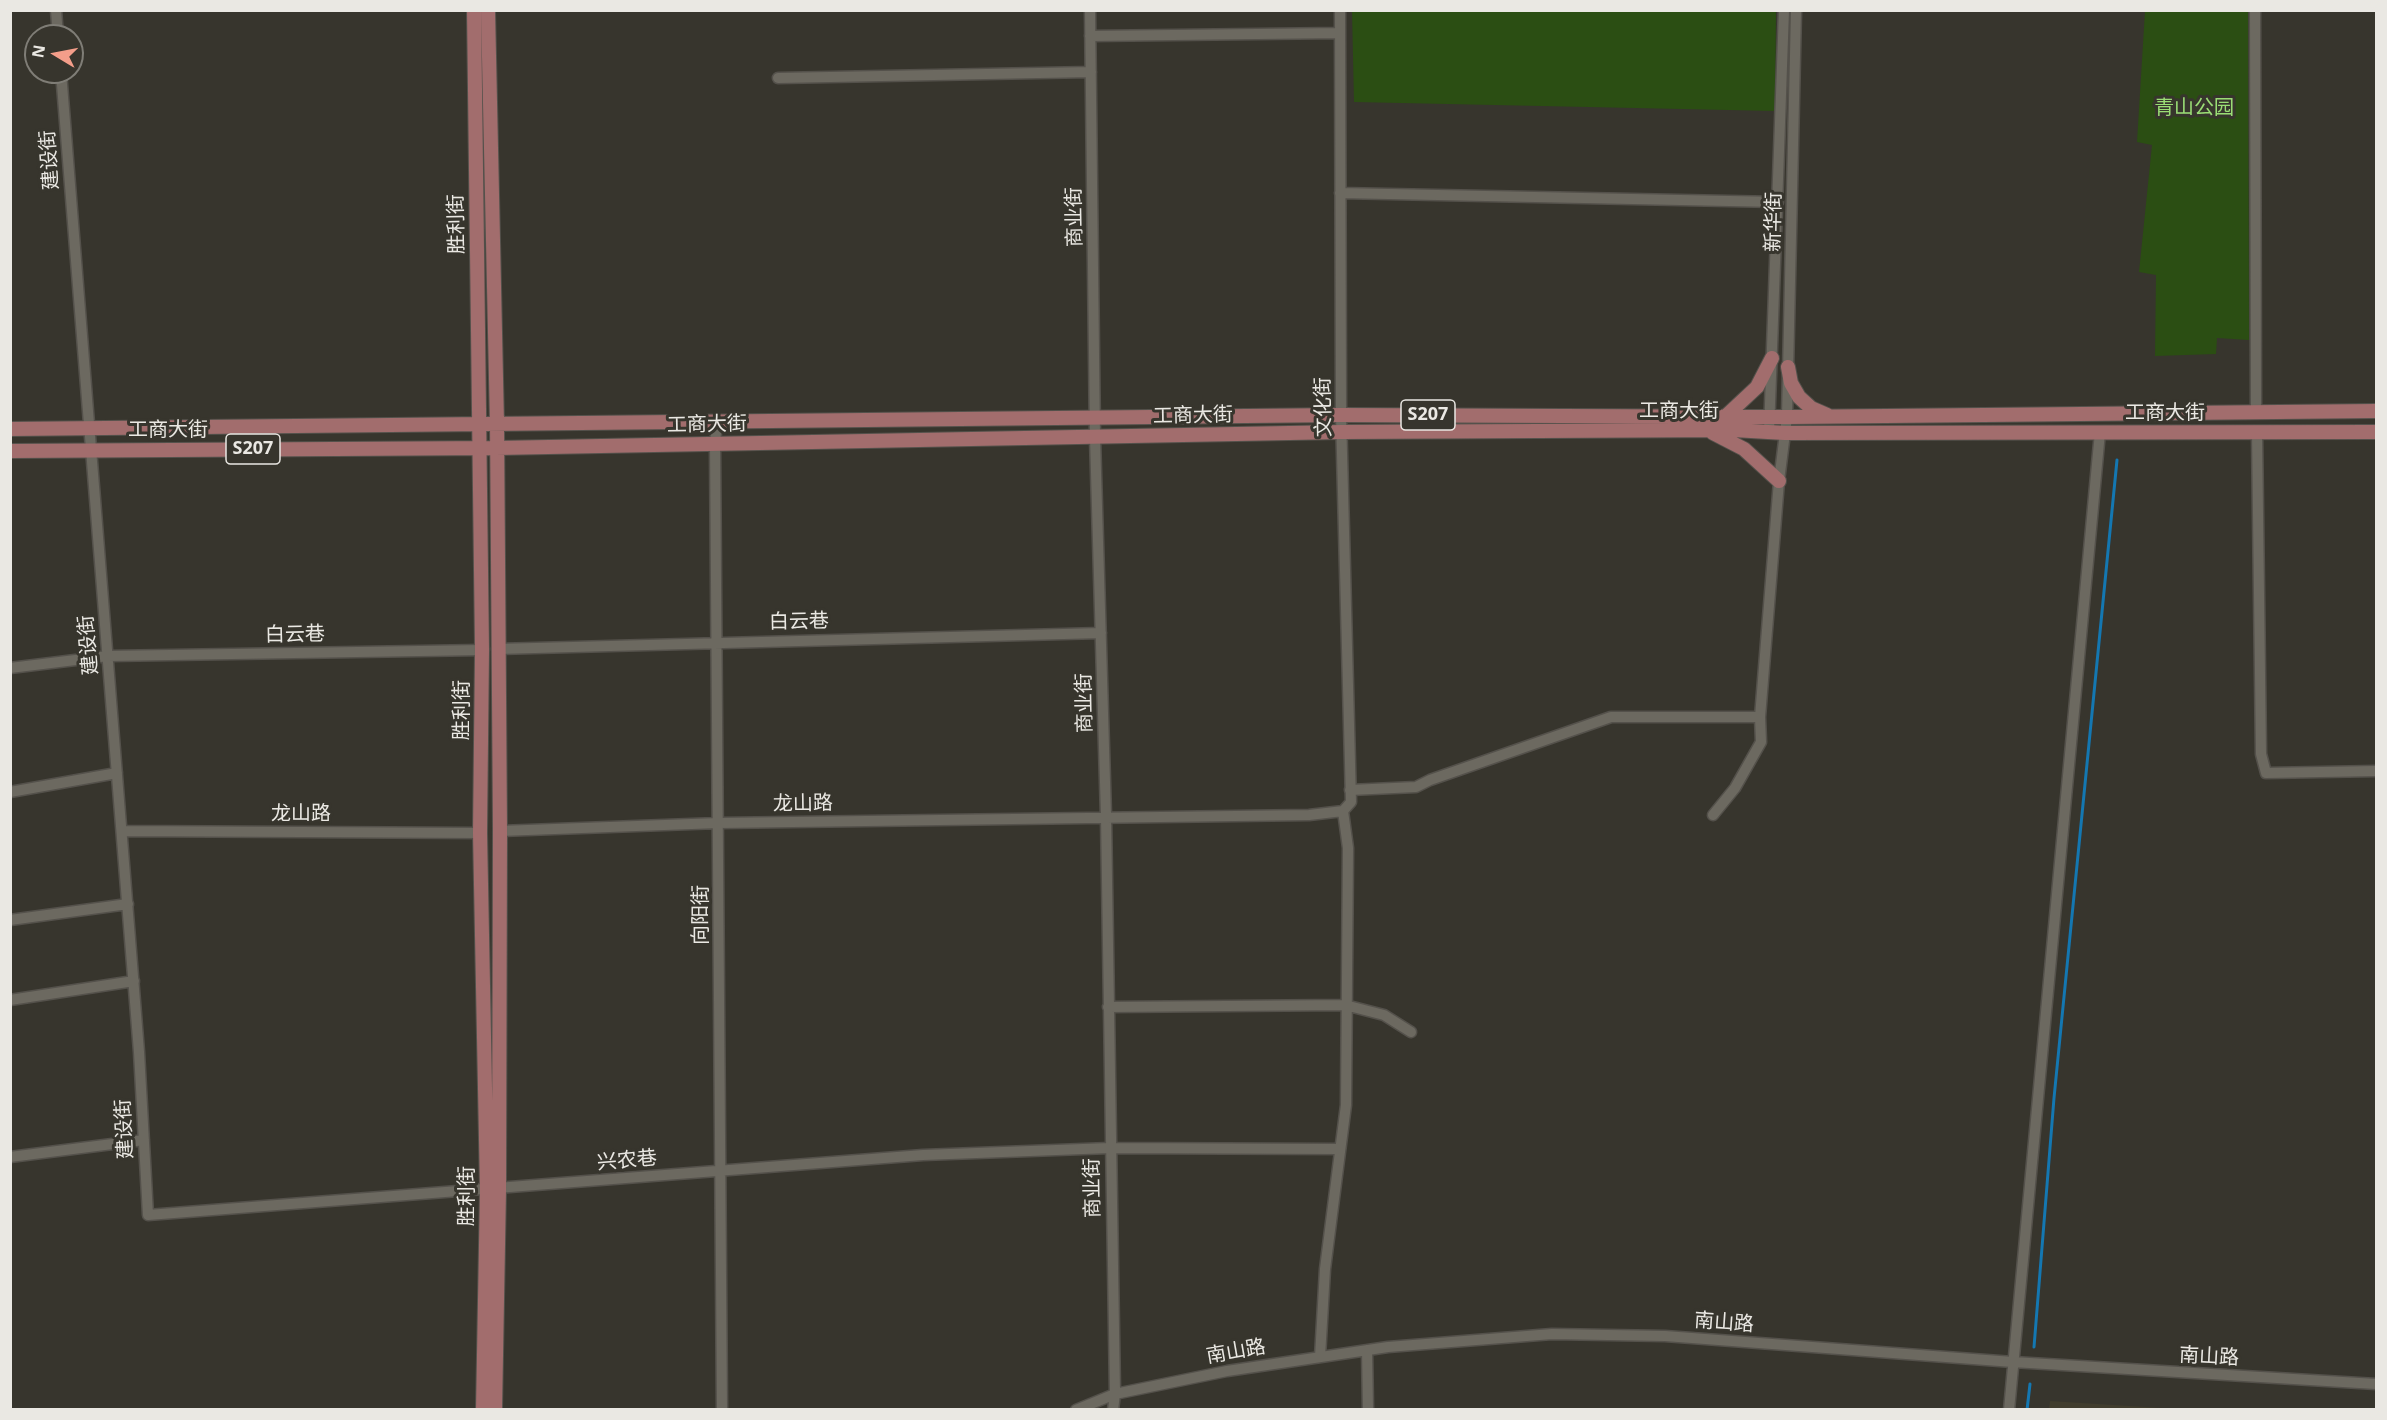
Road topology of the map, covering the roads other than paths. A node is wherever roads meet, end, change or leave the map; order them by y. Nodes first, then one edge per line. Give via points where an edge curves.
1 (474, 10) edge
2 (488, 10) edge
3 (1090, 10) edge
4 (1340, 10) edge
5 (1784, 10) edge
6 (1796, 10) edge
7 (2255, 10) edge
8 (1340, 33) junction
9 (1090, 36) junction
10 (1091, 72) junction
11 (778, 78) dead end
12 (62, 84) edge
13 (1340, 193) junction
14 (1778, 202) junction
15 (1772, 358) junction
16 (1788, 367) junction
17 (2256, 411) junction
18 (2376, 411) edge
19 (1341, 415) junction
20 (1727, 415) junction
21 (1770, 416) junction
22 (1835, 416) junction
23 (1787, 417) junction
24 (1095, 418) junction
25 (717, 421) junction
26 (479, 423) junction
27 (497, 424) junction
28 (88, 428) junction
29 (10, 429) edge
30 (1706, 430) junction
31 (1342, 432) junction
32 (1769, 432) junction
33 (2100, 432) junction
34 (2376, 432) edge
35 (1785, 433) junction
36 (2257, 433) junction
37 (1095, 438) junction
38 (715, 444) junction
39 (478, 448) junction
40 (496, 448) junction
41 (90, 450) junction
42 (10, 451) edge
43 (1779, 481) junction
44 (1101, 633) junction
45 (718, 642) junction
46 (498, 649) junction
47 (482, 650) junction
48 (108, 656) junction
49 (10, 668) edge
50 (1760, 717) junction
51 (2376, 771) edge
52 (117, 773) junction
53 (1350, 790) junction
54 (10, 792) edge
55 (1343, 811) junction
56 (1713, 815) dead end
57 (1106, 816) junction
58 (719, 823) junction
59 (122, 831) junction
60 (500, 831) junction
61 (480, 832) junction
62 (128, 904) junction
63 (10, 920) edge
64 (134, 981) junction
65 (10, 1000) edge
66 (1345, 1005) junction
67 (1108, 1007) junction
68 (1411, 1032) dead end
69 (144, 1140) junction
70 (1110, 1148) junction
71 (1340, 1149) junction
72 (10, 1157) edge
73 (721, 1171) junction
74 (493, 1190) junction
75 (148, 1215) joint
76 (1367, 1350) junction
77 (1320, 1357) junction
78 (2013, 1362) junction
79 (2376, 1384) edge
80 (1115, 1394) junction
81 (483, 1410) edge
82 (495, 1410) edge
83 (722, 1410) edge
84 (1076, 1410) edge
85 (1113, 1410) edge
86 (1368, 1410) edge
87 (2009, 1410) edge

1 - 26 main road, 胜利街
2 - 27 main road, 胜利街
3 - 9 street, 商业街
4 - 8 street, 文化街
5 - 14 street, 新华街
6 - 16 street, 新华街
7 - 17 street
8 - 9 street
8 - 13 street, 文化街
9 - 10 street, 商业街
10 - 11 street
10 - 24 street, 商业街
12 - 28 street, 建设街
13 - 14 street
13 - 19 street, 文化街
14 - 15 street, 新华街
15 - 20 main road via 1757,387
15 - 21 street, 新华街
16 - 22 main road via 1799,397 1811,408
16 - 23 street, 新华街
17 - 18 main road, 工商大街 / S207
17 - 22 main road, 工商大街 / S207
19 - 20 main road, 工商大街 / S207
19 - 24 main road, 工商大街 / S207
19 - 31 street, 文化街
20 - 21 main road, 工商大街 / S207
21 - 23 main road, 工商大街 / S207
21 - 32 street, 新华街
22 - 23 main road, 工商大街 / S207
23 - 35 street, 新华街
24 - 25 main road, 工商大街 / S207
24 - 37 street, 商业街
25 - 27 main road, 工商大街 / S207
25 - 38 street, 向阳街
26 - 27 main road, 工商大街 / S207
26 - 28 main road, 工商大街 / S207
26 - 39 main road, 胜利街
27 - 40 main road, 胜利街
28 - 29 main road, 工商大街 / S207
28 - 41 street, 建设街
30 - 31 main road, 工商大街 / S207
30 - 32 main road, 工商大街 / S207
30 - 43 main road via 1744,449
31 - 37 main road, 工商大街 / S207
31 - 53 street, 文化街
32 - 35 main road, 工商大街 / S207
33 - 35 main road, 工商大街 / S207
33 - 36 main road, 工商大街 / S207
33 - 78 street
34 - 36 main road, 工商大街 / S207
35 - 43 street, 新华街
36 - 51 street via 2261,753 2266,773
37 - 38 main road, 工商大街 / S207
37 - 44 street, 商业街
38 - 40 main road, 工商大街 / S207
38 - 45 street, 向阳街
39 - 40 main road, 工商大街 / S207
39 - 41 main road, 工商大街 / S207
39 - 47 main road, 胜利街
40 - 46 main road, 胜利街
41 - 42 main road, 工商大街 / S207
41 - 48 street, 建设街
43 - 50 street, 新华街
44 - 45 street, 白云巷
44 - 57 street, 商业街
45 - 46 street, 白云巷
45 - 58 street, 向阳街
46 - 60 main road, 胜利街
47 - 48 street, 白云巷
47 - 61 main road, 胜利街
48 - 49 street, 白云巷
48 - 52 street, 建设街
50 - 53 street via 1611,717 1416,787
50 - 56 street, 新华街 via 1761,742 1735,788
52 - 54 street
52 - 59 street, 建设街
53 - 55 street, 文化街 via 1351,802
55 - 57 street, 龙山路 via 1309,815
55 - 66 street via 1348,848
57 - 58 street, 龙山路
57 - 67 street, 商业街
58 - 60 street, 龙山路
58 - 73 street, 向阳街
59 - 61 street, 龙山路
59 - 62 street, 建设街
60 - 74 main road, 胜利街
61 - 74 main road, 胜利街
62 - 63 street
62 - 64 street, 建设街
64 - 65 street
64 - 69 street, 建设街
66 - 67 street
66 - 68 street via 1384,1015
66 - 71 street via 1346,1105
67 - 70 street, 商业街
69 - 72 street
69 - 75 street, 建设街
70 - 71 street, 兴农巷
70 - 73 street, 兴农巷 via 923,1155
70 - 80 street, 商业街
71 - 77 street via 1325,1269
73 - 74 street, 兴农巷
73 - 83 street, 向阳街
74 - 75 street, 兴农巷
74 - 81 main road, 胜利街
74 - 82 main road, 胜利街
76 - 77 street, 南山路
76 - 78 street, 南山路 via 1552,1334 1642,1336
76 - 86 street
77 - 80 street, 南山路
78 - 79 street, 南山路
78 - 87 street
80 - 84 street, 南山路
80 - 85 street, 商业街

